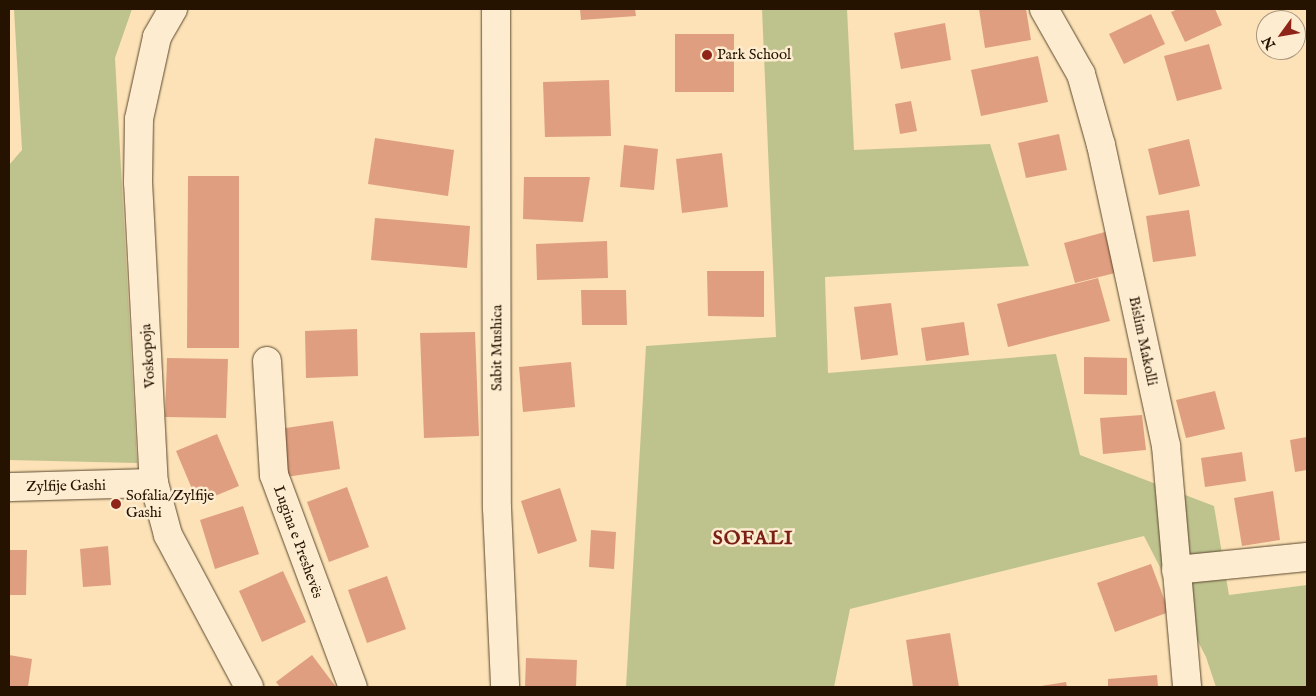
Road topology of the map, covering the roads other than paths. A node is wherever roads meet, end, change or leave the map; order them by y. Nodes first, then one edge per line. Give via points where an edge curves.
1 (173, 9) edge
2 (496, 9) edge
3 (1044, 9) edge
4 (267, 360) dead end
5 (154, 484) junction
6 (9, 487) edge
7 (1307, 557) edge
8 (1176, 570) junction
9 (249, 687) edge
10 (353, 687) edge
11 (505, 687) edge
12 (1187, 687) edge

1 - 5 street, Voskopoja via 157,36 139,118 138,182
2 - 11 street, Sabit Mushica via 497,508
3 - 8 street, Bislim Makolli via 1081,74 1101,146 1166,446
4 - 10 street, Lugina e Preshevës via 274,475
5 - 6 street, Zylfije Gashi
5 - 9 street, Voskopoja via 168,535
7 - 8 street
8 - 12 street, Bislim Makolli

